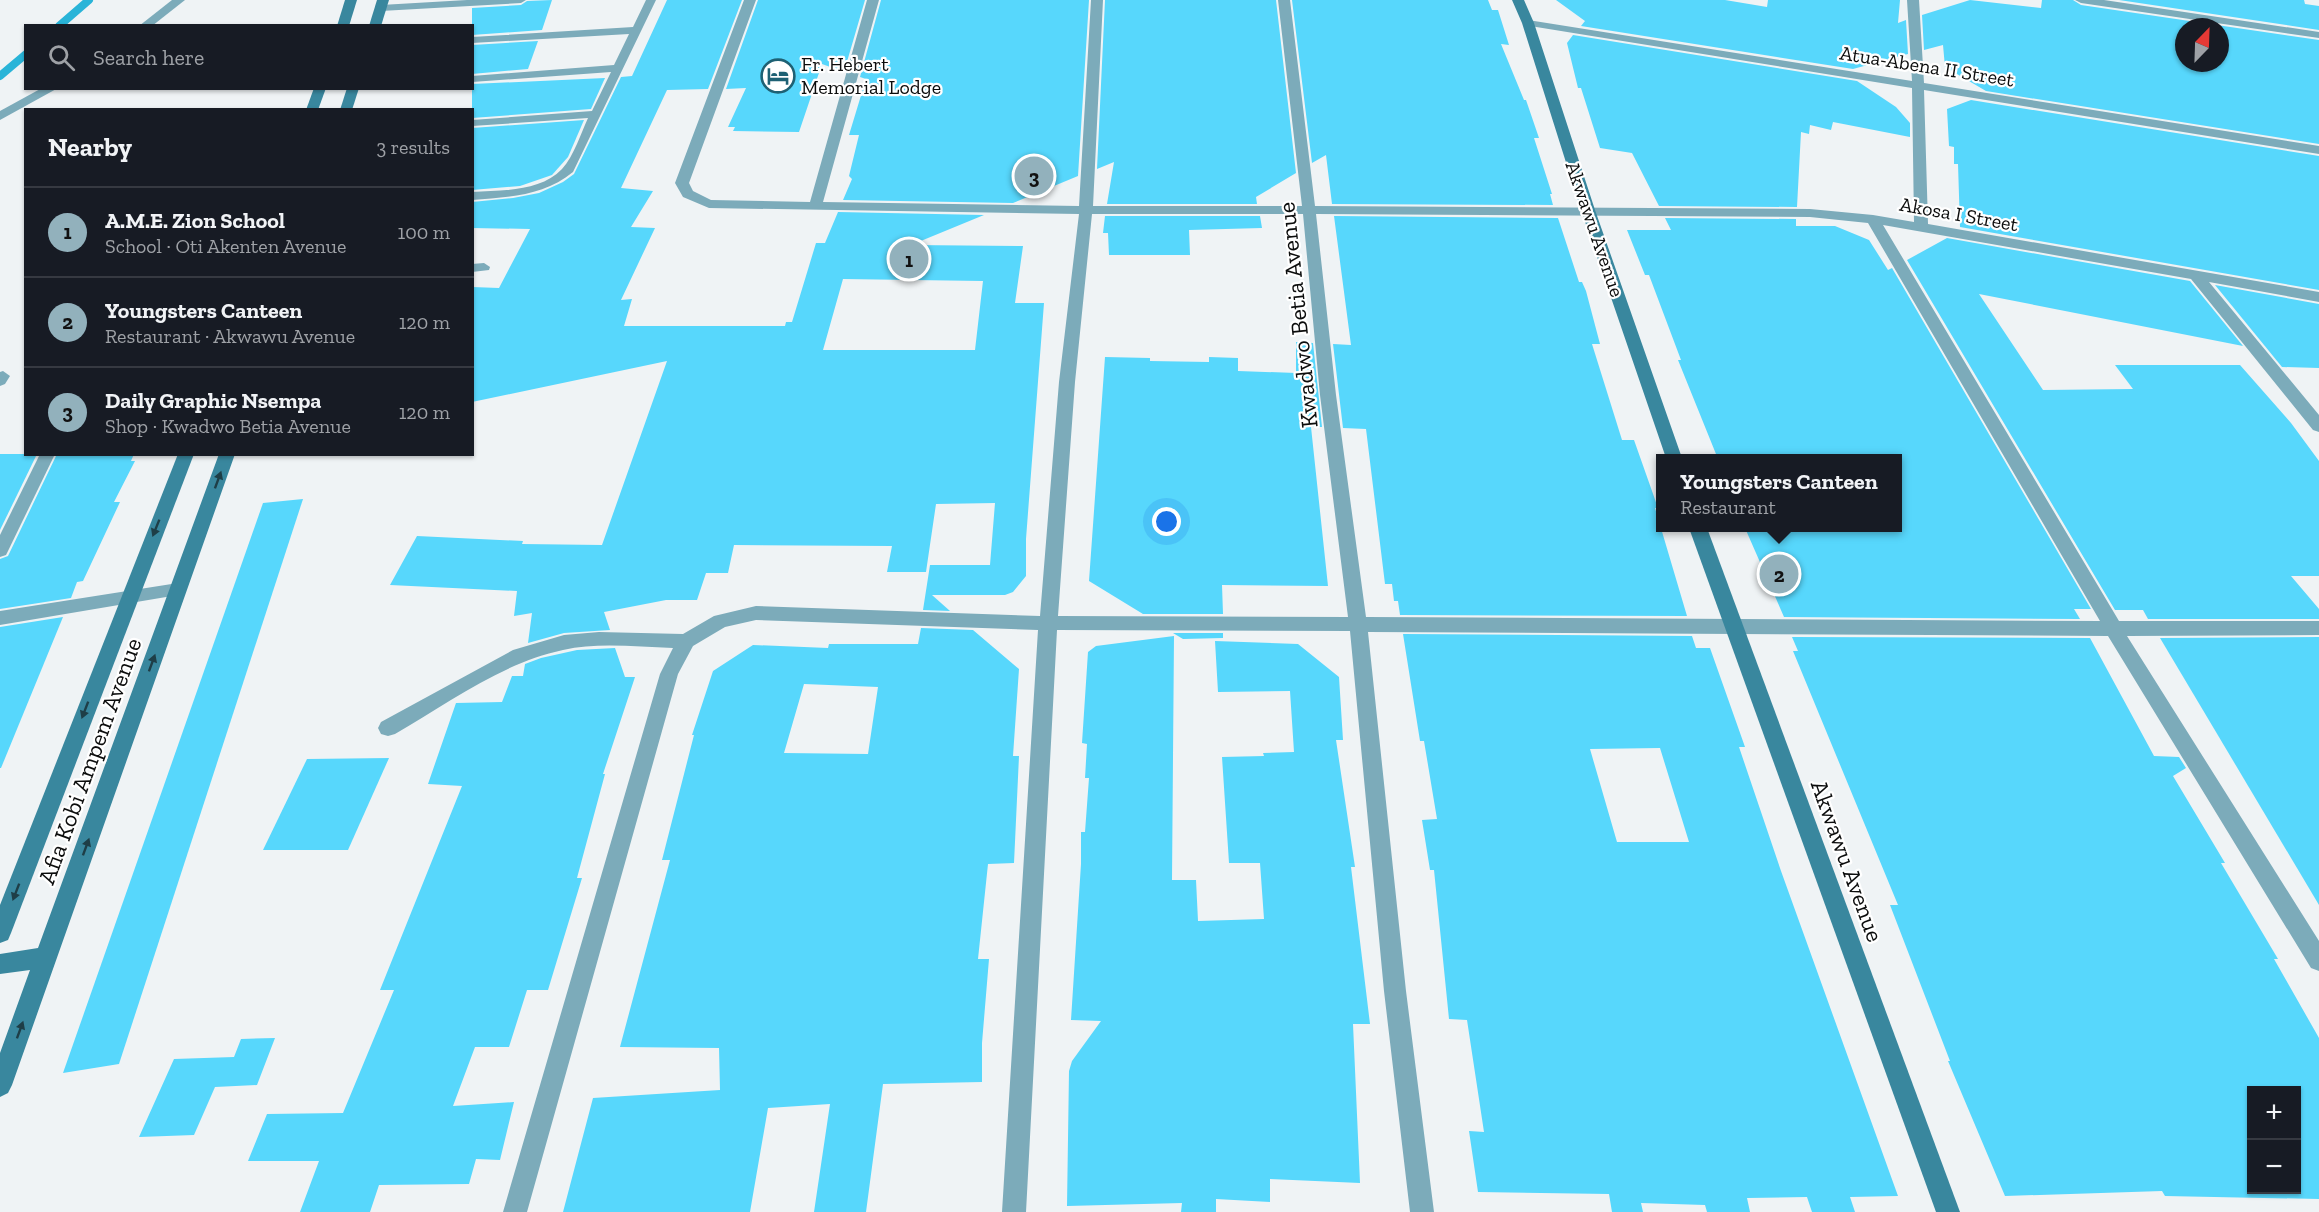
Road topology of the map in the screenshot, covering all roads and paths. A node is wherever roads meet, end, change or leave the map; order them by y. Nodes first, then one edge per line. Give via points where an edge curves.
1 (179, 0) edge
2 (351, 0) edge
3 (521, 0) edge
4 (651, 0) edge
5 (750, 0) edge
6 (873, 0) edge
7 (1097, 0) edge
8 (1284, 0) edge
9 (1518, 0) edge
10 (1913, 0) edge
11 (2081, 0) edge
12 (382, 4) edge
13 (1528, 23) junction
14 (147, 24) edge
15 (344, 24) edge
16 (376, 24) edge
17 (635, 30) junction
18 (2319, 35) edge
19 (474, 40) edge
20 (618, 68) junction
21 (474, 80) edge
22 (1918, 84) junction
23 (48, 90) edge
24 (319, 90) edge
25 (353, 90) edge
26 (313, 108) edge
27 (347, 108) edge
28 (596, 114) junction
29 (0, 116) edge
30 (474, 123) edge
31 (2319, 150) edge
32 (474, 196) edge
33 (815, 207) junction
34 (1086, 210) junction
35 (1310, 210) junction
36 (1588, 210) junction
37 (1873, 219) junction
38 (1921, 227) junction
39 (2196, 276) junction
40 (2319, 297) edge
41 (2319, 426) edge
42 (1672, 454) edge
43 (47, 456) edge
44 (185, 456) edge
45 (226, 456) edge
46 (1699, 532) edge
47 (0, 551) edge
48 (178, 589) junction
49 (129, 598) junction
50 (0, 618) edge
51 (1048, 623) junction
52 (1358, 625) junction
53 (1732, 626) junction
54 (2113, 628) junction
55 (2319, 628) edge
56 (686, 640) junction
57 (388, 728) dead end
58 (0, 932) edge
59 (46, 957) junction
60 (2319, 961) edge
61 (0, 964) edge
62 (0, 1085) edge
63 (514, 1212) edge
64 (1014, 1212) edge
65 (1422, 1212) edge
66 (1948, 1212) edge

1 - 14 street
2 - 15 street
3 - 12 lane
4 - 17 lane
5 - 33 street, Akosa I Street via 682,183 688,194 709,204
6 - 33 street
7 - 34 street
8 - 35 street, Kwadwo Betia Avenue
9 - 13 street, Akwawu Avenue
10 - 22 street
11 - 18 street
12 - 16 street
13 - 22 street, Atua-Abena II Street
13 - 36 street, Akwawu Avenue
17 - 19 lane
17 - 20 lane
20 - 21 lane
20 - 28 lane
22 - 31 street, Atua-Abena II Street
22 - 38 street
23 - 29 street
24 - 26 street
25 - 27 street
28 - 30 lane
28 - 32 lane via 569,169 558,180 536,190
33 - 34 street, Akosa I Street
34 - 35 street, Akosa I Street
34 - 51 street via 1067,382
35 - 36 street, Akosa I Street
35 - 52 street, Kwadwo Betia Avenue via 1328,395
36 - 37 street, Akosa I Street via 1810,213
36 - 42 street, Akwawu Avenue
37 - 38 street, Akosa I Street
37 - 54 street
38 - 39 street, Akosa I Street
39 - 40 street, Akosa I Street
39 - 41 street
43 - 47 lane
44 -> 49 street, Afia Kobi Ampem Avenue
48 -> 45 street, Afia Kobi Ampem Avenue
46 - 53 street, Akwawu Avenue
48 - 49 lane
59 -> 48 street, Afia Kobi Ampem Avenue
49 - 50 lane
49 -> 58 street, Afia Kobi Ampem Avenue
51 - 52 street
51 - 56 street via 756,613 720,621
51 - 64 street
52 - 53 street
52 - 65 street, Kwadwo Betia Avenue
53 - 54 street
53 - 66 street, Akwawu Avenue
54 - 55 street
54 - 60 street
56 - 57 street via 564,642 513,657
56 - 63 street via 669,674
59 - 61 street
62 -> 59 street, Afia Kobi Ampem Avenue

